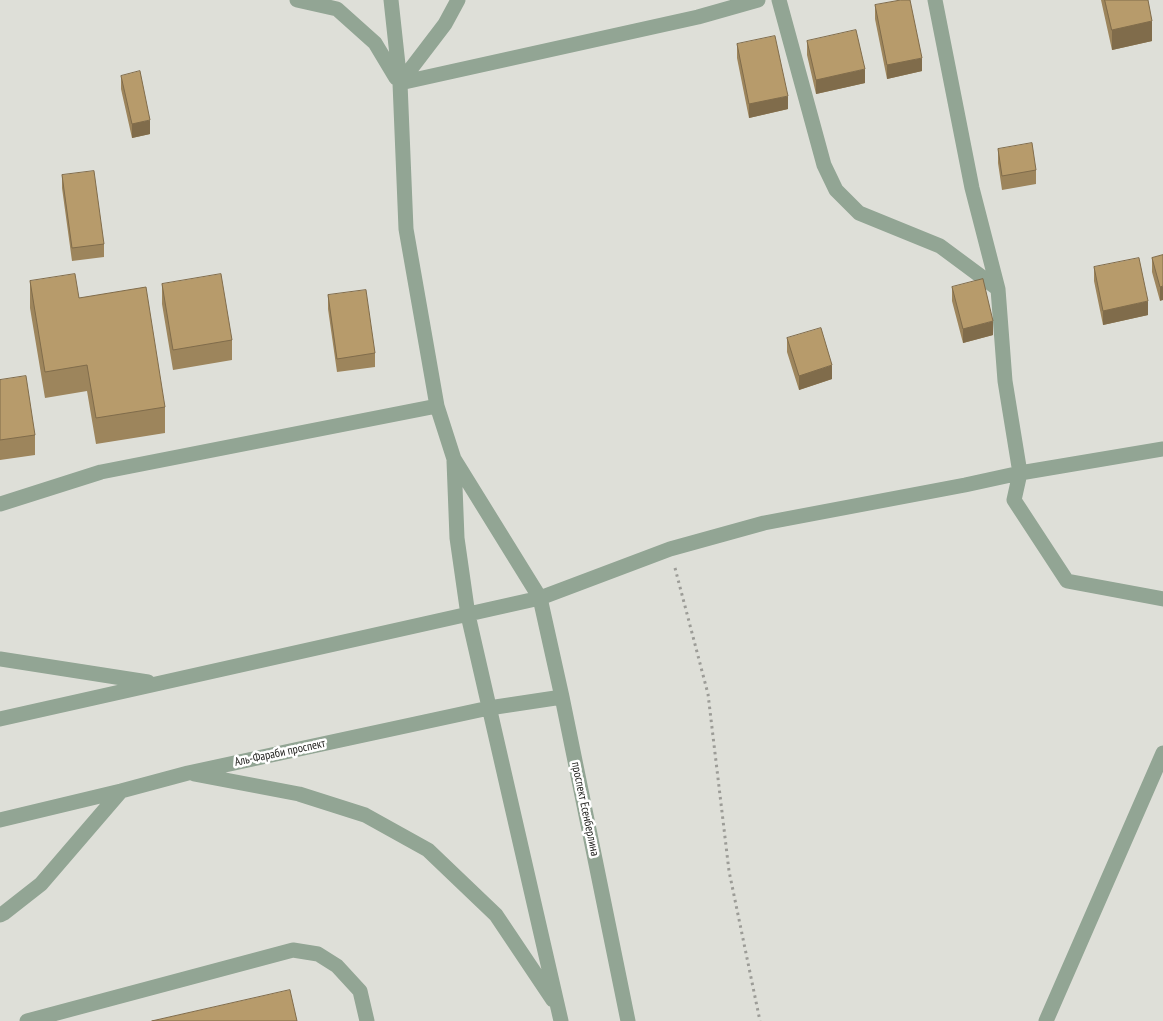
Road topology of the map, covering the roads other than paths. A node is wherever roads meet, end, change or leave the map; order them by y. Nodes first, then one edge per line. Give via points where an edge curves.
1 (297, 0) edge
2 (391, 0) edge
3 (458, 0) edge
4 (758, 0) edge
5 (779, 0) edge
6 (935, 0) edge
7 (400, 83) junction
8 (998, 289) junction
9 (437, 406) junction
10 (1163, 449) edge
11 (454, 459) junction
12 (1020, 473) junction
13 (0, 504) edge
14 (540, 598) junction
15 (1163, 598) edge
16 (468, 615) junction
17 (0, 660) edge
18 (156, 684) junction
19 (562, 698) junction
20 (489, 708) junction
21 (0, 719) edge
22 (1163, 753) edge
23 (188, 773) junction
24 (121, 791) junction
25 (0, 820) edge
26 (0, 915) edge
27 (560, 1015) edge
28 (27, 1021) edge
29 (366, 1021) edge
30 (628, 1021) edge
31 (1046, 1021) edge

1 - 7 street via 337,8 375,43
2 - 7 street
3 - 7 street via 445,24
4 - 7 street via 698,17
5 - 8 street via 824,165 836,190 859,213 940,246
6 - 8 street via 972,188
7 - 9 street via 406,228
8 - 12 street via 1005,381
9 - 11 street
9 - 13 street via 101,472
10 - 12 street
11 - 14 street, проспект Есенберлина
11 - 16 street via 457,538
12 - 14 street via 764,523 670,548
12 - 15 street via 1014,500 1067,581
14 - 16 street
14 - 19 street, проспект Есенберлина
16 - 18 street
16 - 20 street
17 - 18 street
18 - 21 street
19 - 20 street, Аль-Фараби проспект
19 - 30 street, проспект Есенберлина
20 - 23 street, Аль-Фараби проспект
20 - 27 street
22 - 31 street
23 - 24 street, Аль-Фараби проспект
23 - 27 street via 299,794 366,815 428,850 496,915
24 - 25 street, Аль-Фараби проспект
24 - 26 street via 40,884
28 - 29 street via 294,950 318,954 337,966 360,991

